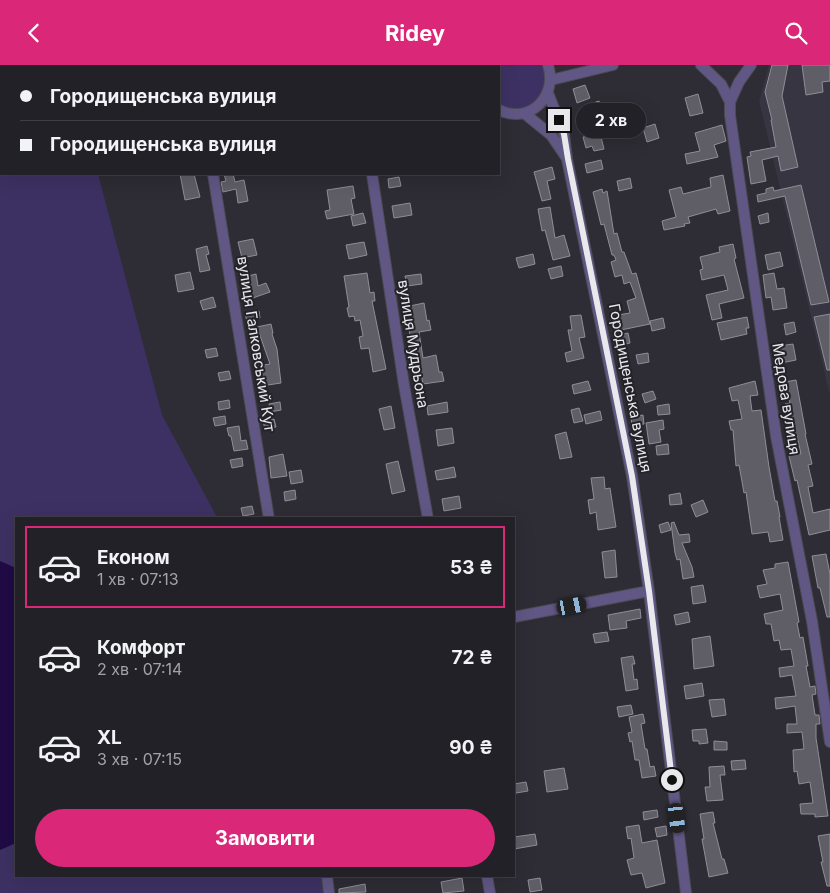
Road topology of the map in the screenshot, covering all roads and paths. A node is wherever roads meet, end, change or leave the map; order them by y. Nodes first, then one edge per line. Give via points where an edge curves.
1 (548, 65) edge
2 (613, 65) edge
3 (701, 65) edge
4 (750, 65) edge
5 (550, 80) junction
6 (548, 93) junction
7 (730, 102) junction
8 (500, 110) edge
9 (524, 113) junction
10 (568, 159) junction
11 (212, 175) edge
12 (372, 175) edge
13 (269, 517) edge
14 (428, 517) edge
15 (649, 591) junction
16 (515, 617) edge
17 (830, 742) edge
18 (327, 877) edge
19 (487, 877) edge
20 (329, 893) edge
21 (490, 893) edge
22 (686, 893) edge

1 - 5 street
2 - 5 street
3 - 7 street via 721,83
4 - 7 street, Медова вулиця
5 - 6 street
6 - 9 street via 536,107
6 - 10 street, Городищенська вулиця via 564,134
7 - 17 street, Медова вулиця via 735,161 776,436 812,621
8 - 9 street
9 - 10 street, Городищенська вулиця via 551,135
10 - 15 street, Городищенська вулиця via 632,476
11 - 13 street, вулиця Галковський Кут
12 - 14 street, вулиця Мудрьона
15 - 16 street
15 - 22 street, Городищенська вулиця
18 - 20 street
19 - 21 street

